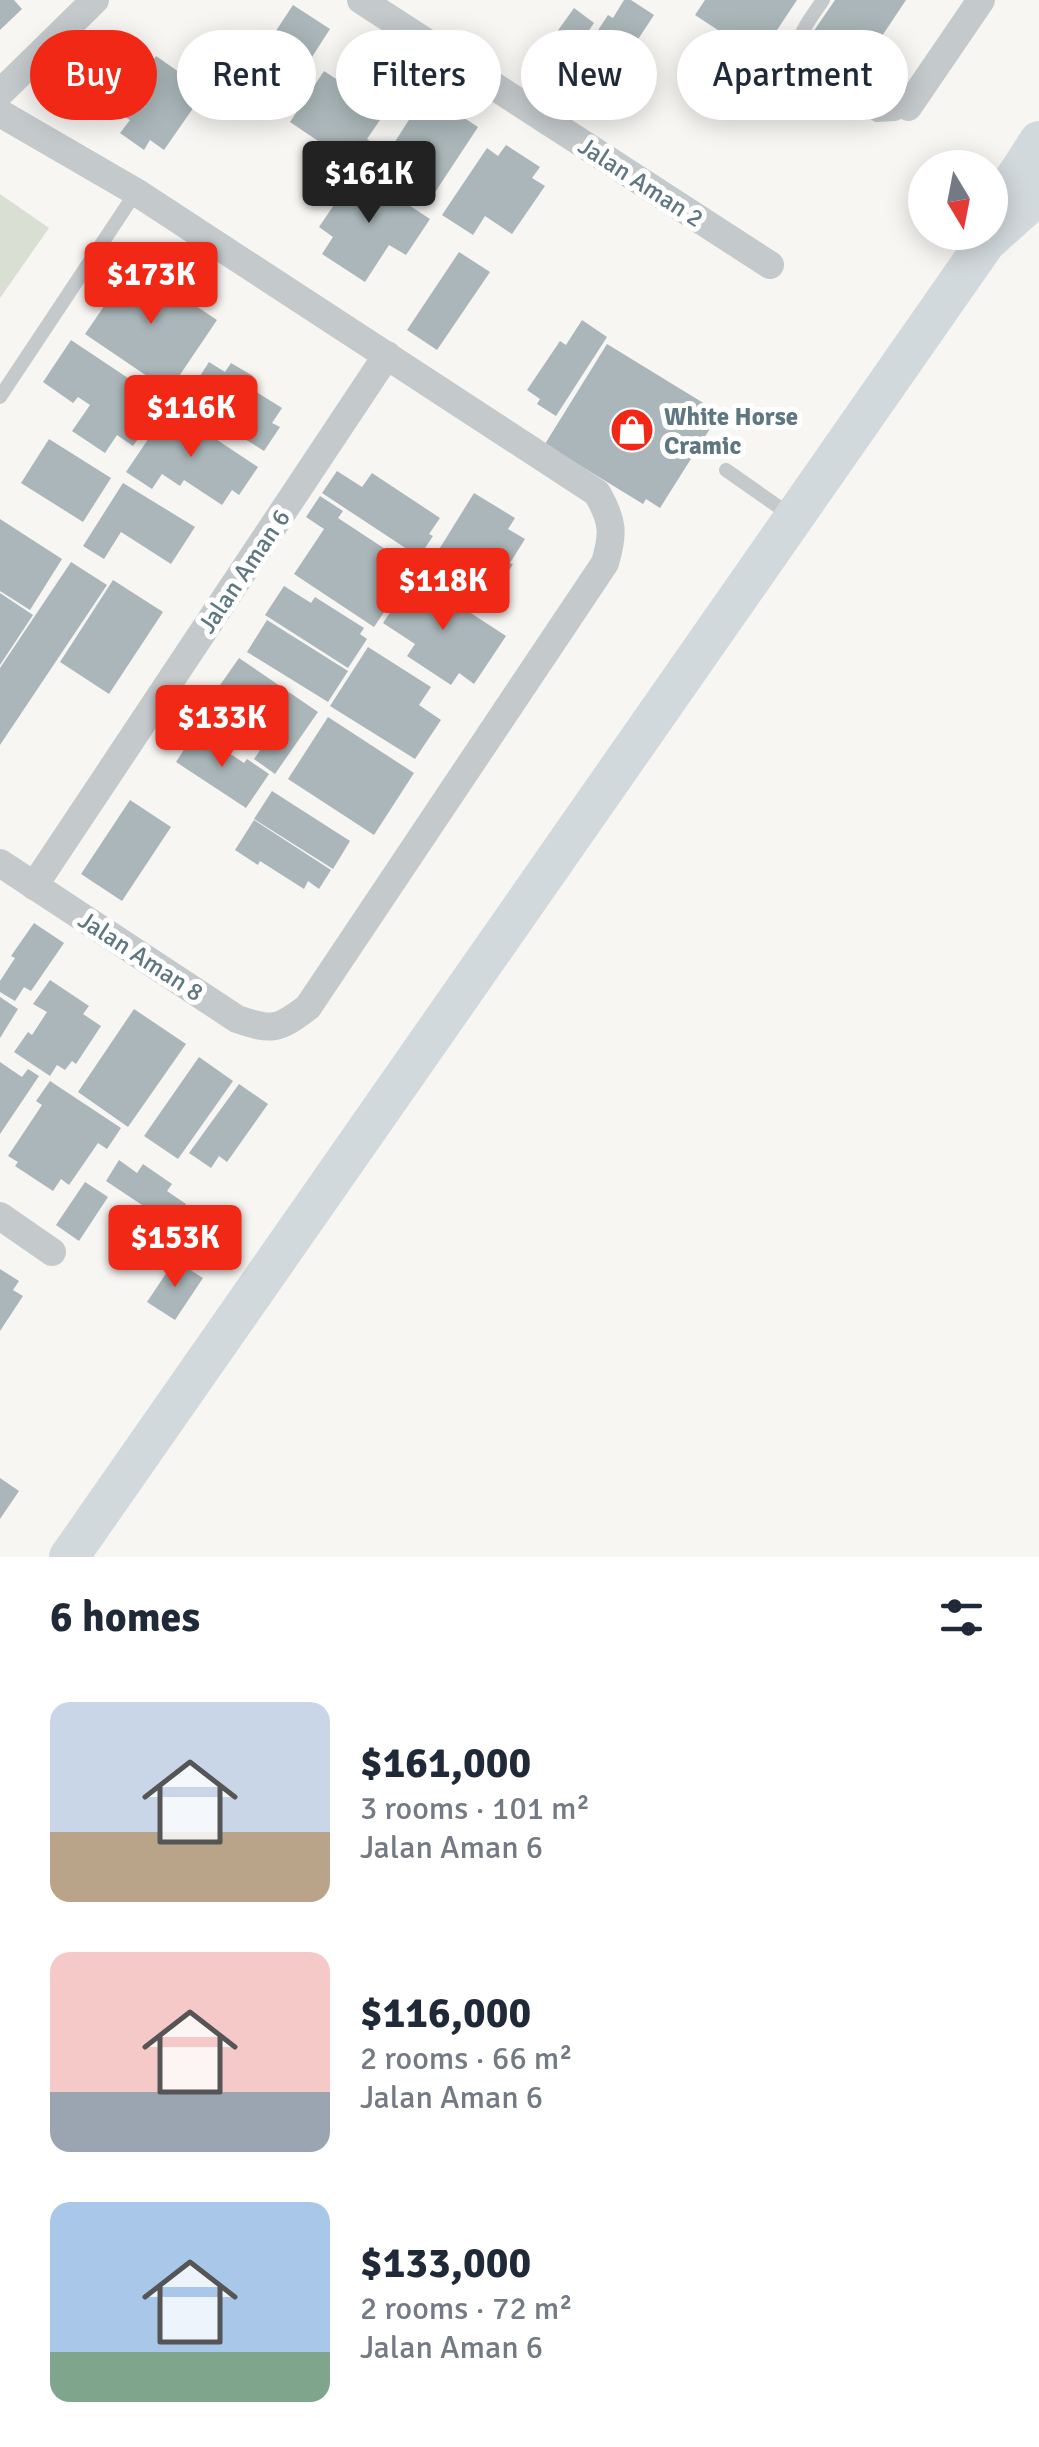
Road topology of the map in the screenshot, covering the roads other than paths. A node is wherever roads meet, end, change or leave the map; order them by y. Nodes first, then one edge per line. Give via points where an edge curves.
1 (95, 0) edge
2 (361, 0) edge
3 (824, 0) edge
4 (981, 0) edge
5 (804, 30) edge
6 (0, 92) edge
7 (908, 107) edge
8 (0, 113) edge
9 (1039, 141) edge
10 (1039, 185) edge
11 (1008, 189) edge
12 (136, 192) junction
13 (1008, 220) edge
14 (979, 250) edge
15 (770, 266) dead end
16 (388, 356) junction
17 (0, 397) edge
18 (726, 470) dead end
19 (794, 518) junction
20 (0, 863) edge
21 (34, 886) junction
22 (0, 1216) edge
23 (52, 1252) dead end
24 (68, 1557) edge

1 - 6 street
2 - 15 street, Jalan Aman 2
3 - 5 lane
4 - 7 street
8 - 12 street
9 - 11 main road
10 - 13 main road
12 - 16 street
12 - 17 lane
14 - 19 main road
16 - 21 street, Jalan Aman 6
16 - 21 street, Jalan Aman 8 via 598,494 610,515 605,563 308,1007 288,1022 263,1028 236,1019
18 - 19 lane
19 - 24 main road
20 - 21 street, Jalan Aman 8
22 - 23 street

